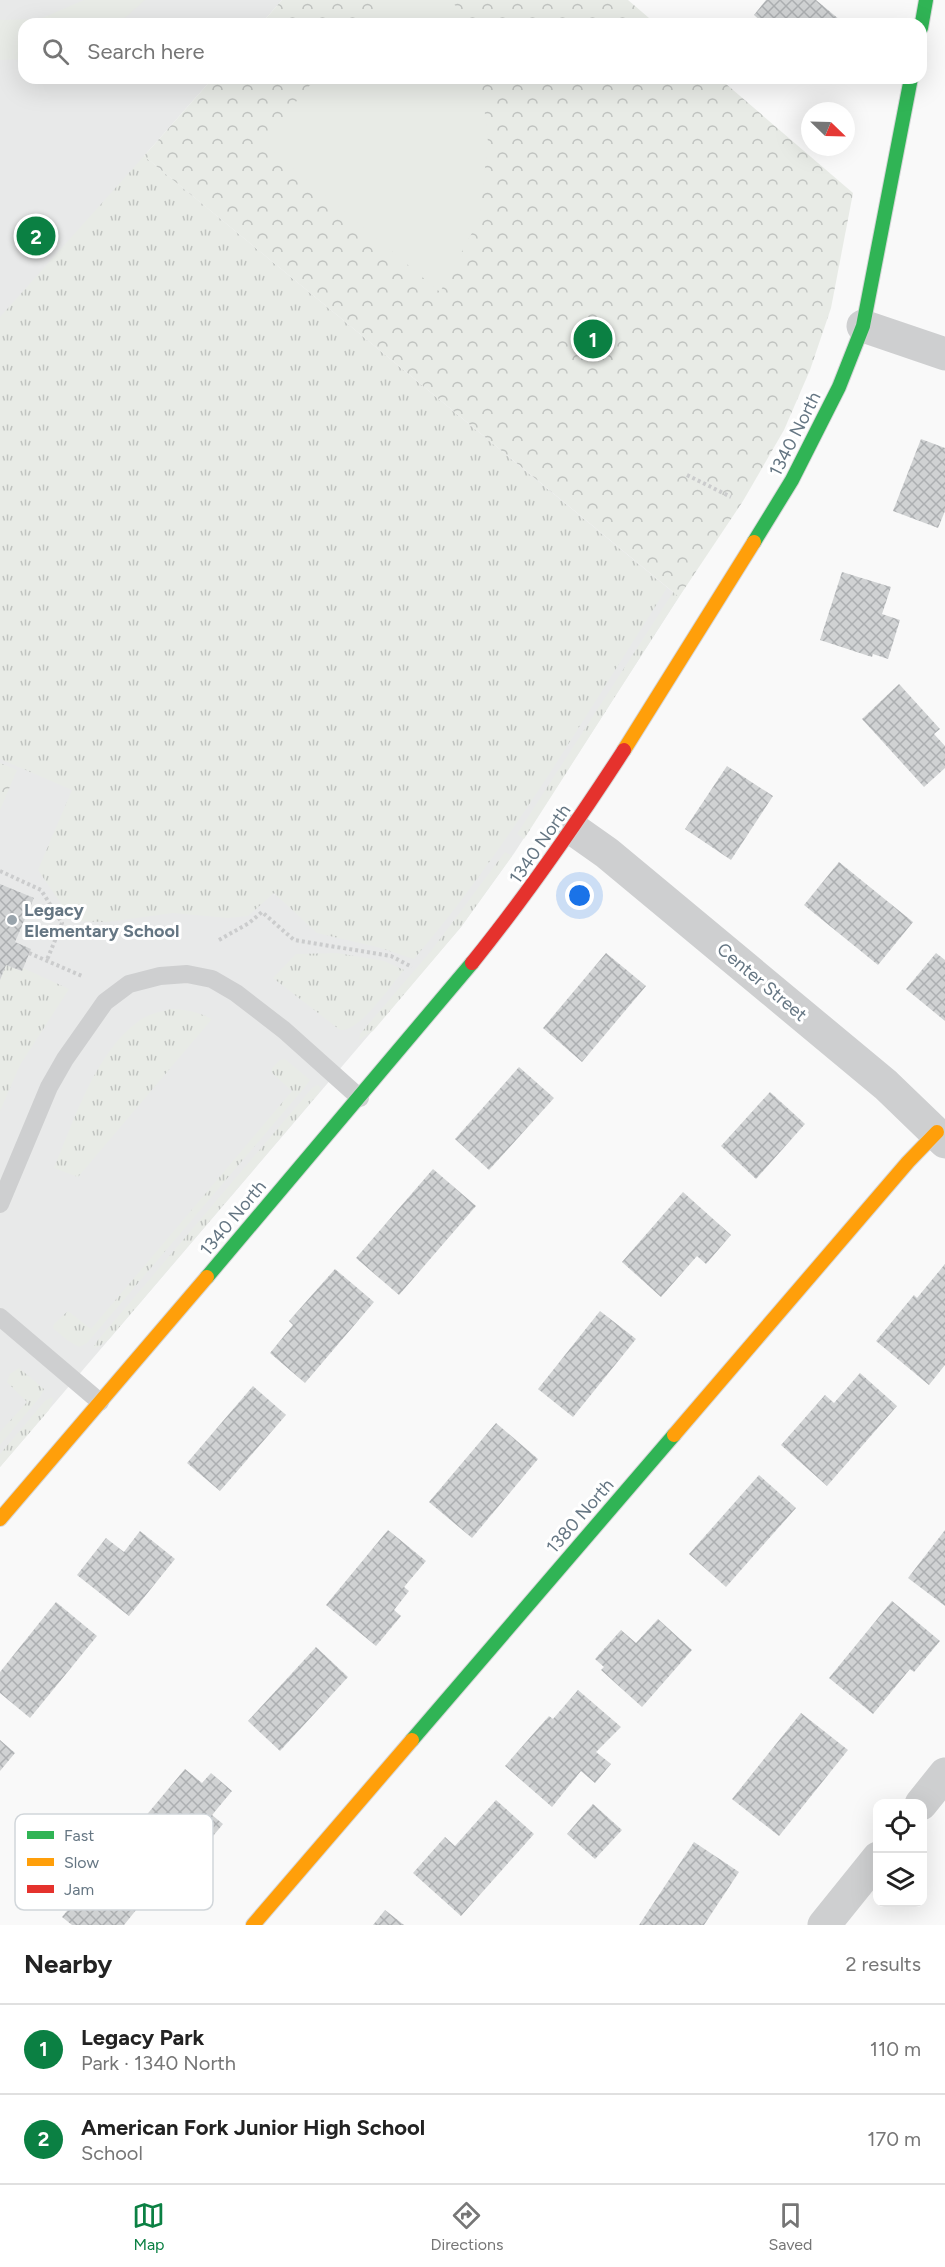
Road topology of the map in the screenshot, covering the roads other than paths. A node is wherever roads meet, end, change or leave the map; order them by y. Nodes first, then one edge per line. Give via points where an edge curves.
1 (926, 0) edge
2 (923, 18) edge
3 (911, 84) edge
4 (863, 326) junction
5 (945, 354) edge
6 (573, 829) junction
7 (360, 1098) junction
8 (941, 1137) edge
9 (0, 1204) edge
10 (0, 1317) edge
11 (100, 1402) junction
12 (0, 1519) edge
13 (945, 1774) edge
14 (924, 1799) edge
15 (873, 1864) edge
16 (253, 1925) edge
17 (824, 1925) edge

1 - 2 street
3 - 4 street, 1340 North
4 - 5 street
4 - 6 street, 1340 North via 839,387 792,480
6 - 7 street, 1340 North via 486,945
6 - 8 street, Center Street via 886,1085
7 - 9 lane via 284,1030 212,979 187,974 160,975 129,984 105,1002 65,1059 49,1087
7 - 11 street, 1340 North
8 - 16 street, 1380 North via 908,1162
10 - 11 lane
11 - 12 street, 1340 North
13 - 14 street
15 - 17 street

